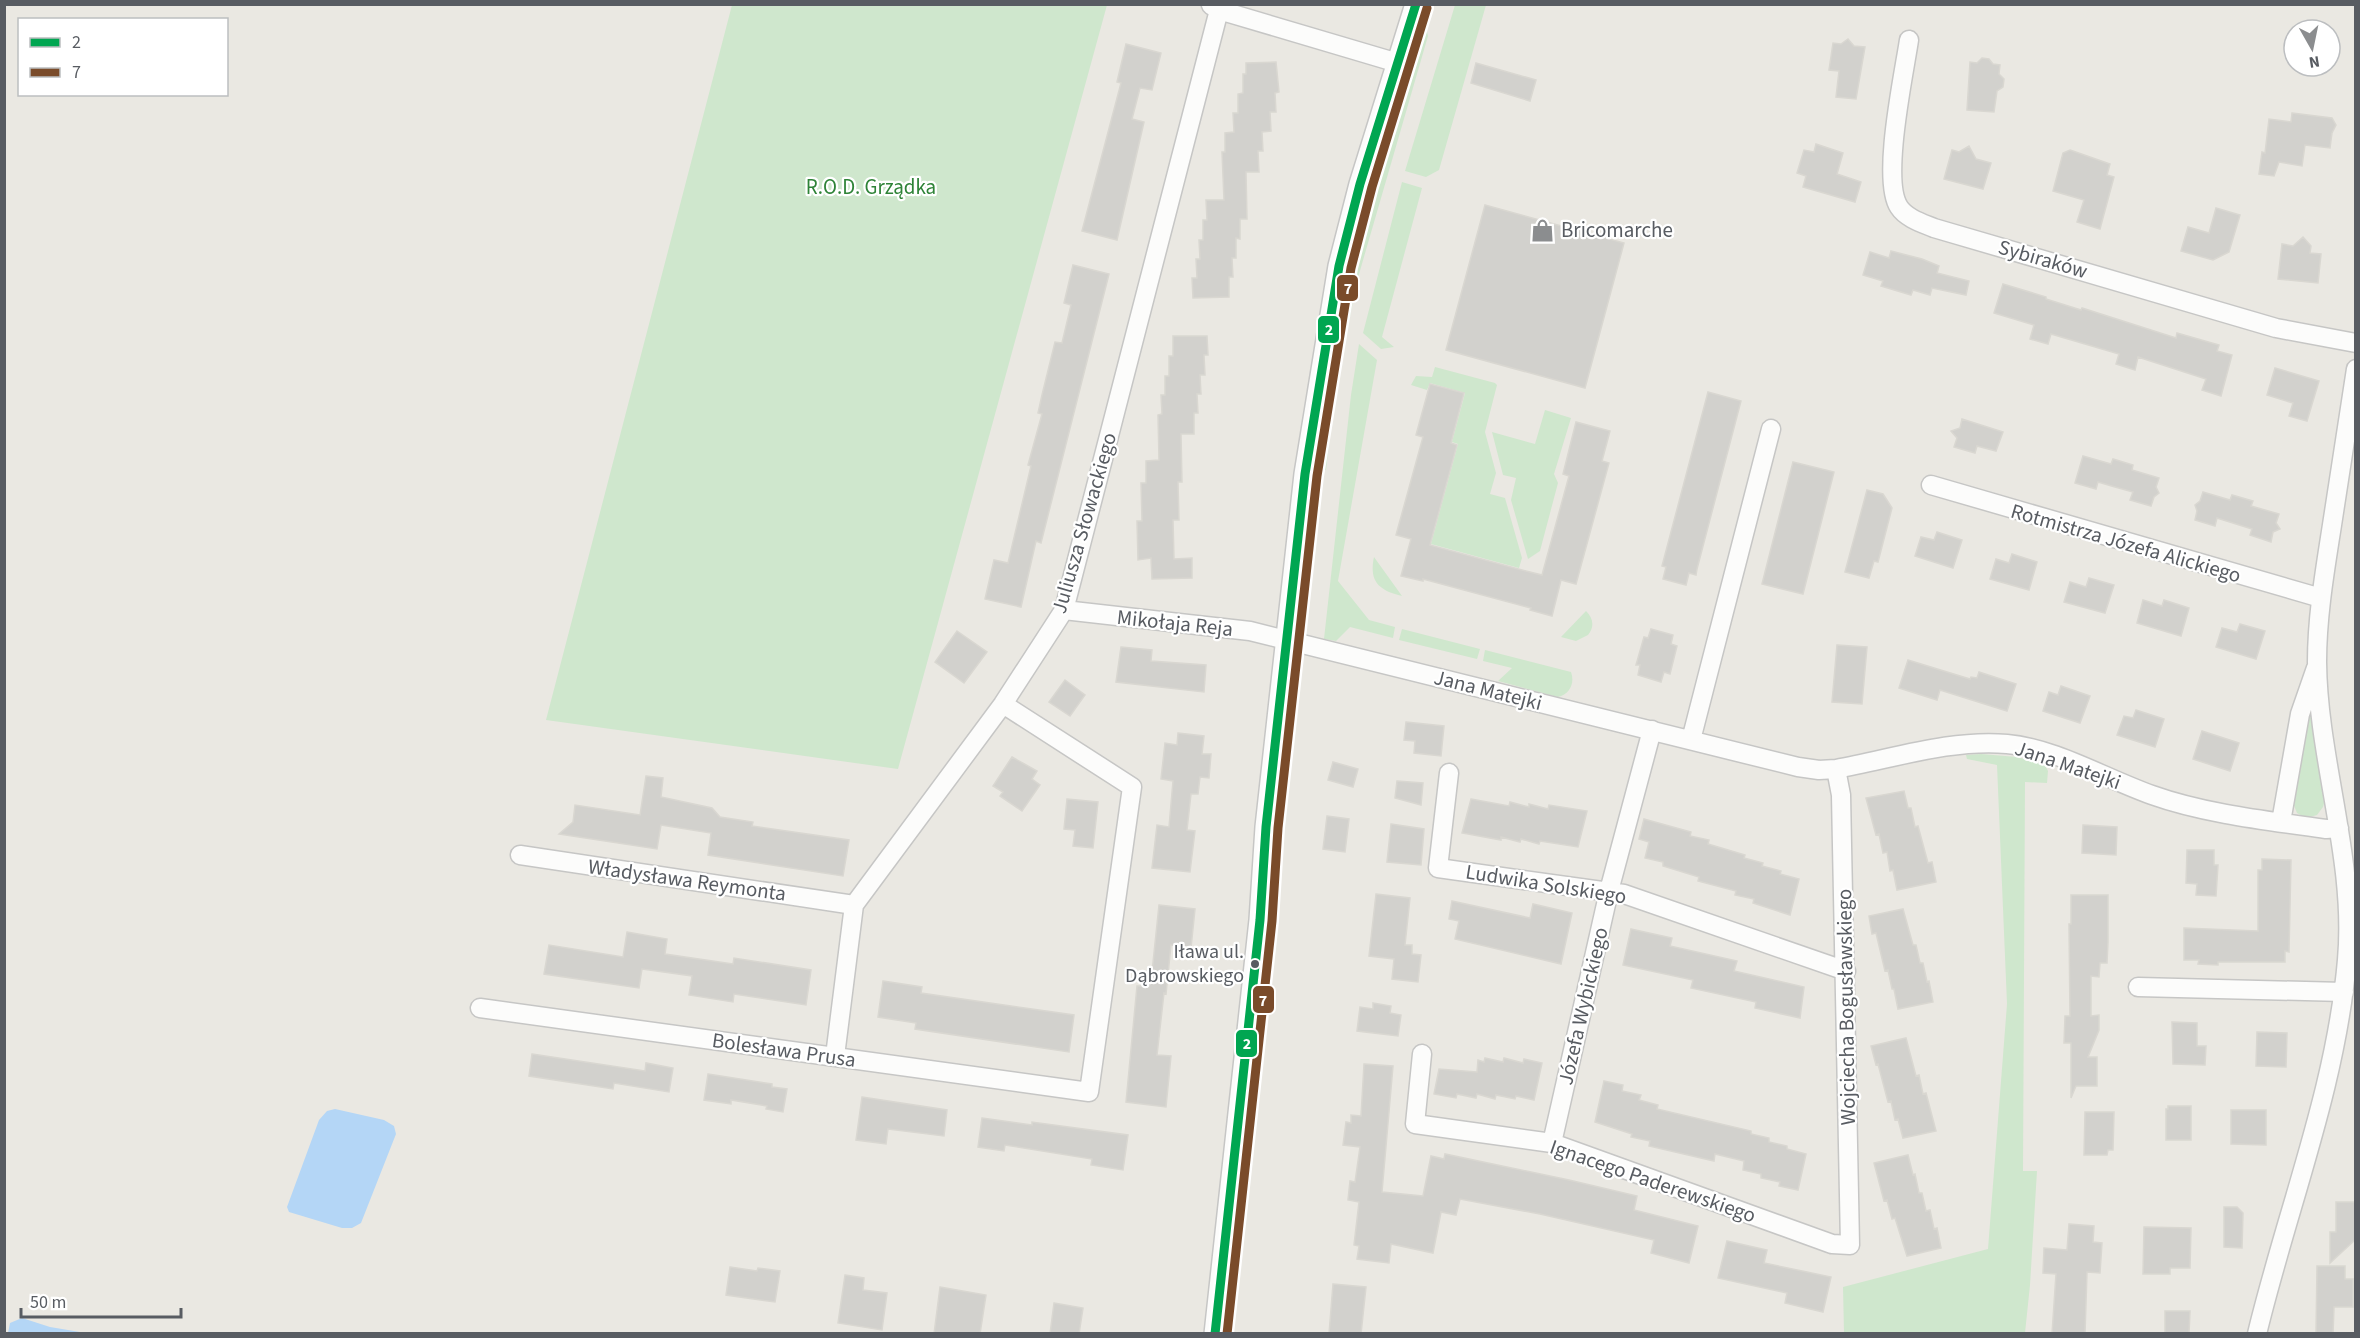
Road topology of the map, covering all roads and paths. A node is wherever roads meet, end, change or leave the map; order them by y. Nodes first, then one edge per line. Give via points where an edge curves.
1 (1416, 4) edge
2 (1215, 7) edge
3 (1909, 40) dead end
4 (1398, 63) junction
5 (2355, 343) edge
6 (2355, 369) edge
7 (1771, 429) dead end
8 (1931, 485) dead end
9 (2321, 598) junction
10 (1064, 610) junction
11 (1286, 639) junction
12 (2317, 664) junction
13 (1003, 704) junction
14 (1652, 730) junction
15 (1691, 740) junction
16 (1836, 769) junction
17 (1449, 773) dead end
18 (2281, 822) junction
19 (2339, 828) junction
20 (520, 855) dead end
21 (1609, 891) junction
22 (854, 905) junction
23 (1846, 971) junction
24 (2138, 987) dead end
25 (2344, 992) junction
26 (480, 1008) dead end
27 (1422, 1054) dead end
28 (835, 1056) junction
29 (1552, 1143) junction
30 (1851, 1245) joint
31 (1215, 1334) edge
32 (2257, 1334) edge

1 - 4 street
2 - 4 street
2 - 10 street, Juliusza Słowackiego
3 - 5 street, Sybiraków via 1892,189 1899,207 1912,218 1934,228 2276,328
4 - 11 street via 1339,266 1305,474
6 - 9 street
7 - 15 street
8 - 9 street, Rotmistrza Józefa Alickiego
9 - 12 street
10 - 11 street, Mikołaja Reja via 1250,631
10 - 13 street, Juliusza Słowackiego
11 - 14 street, Jana Matejki
11 - 31 street
12 - 18 street via 2300,714
12 - 19 street
13 - 22 street, Juliusza Słowackiego
13 - 28 street, Bolesława Prusa via 1132,787 1089,1092
14 - 15 street, Jana Matejki
14 - 21 street, Józefa Wybickiego
15 - 16 street, Jana Matejki via 1798,767
16 - 18 street, Jana Matejki via 1946,747 2010,744 2060,758 2152,795
16 - 23 street, Wojciecha Bogusławskiego via 1841,795
17 - 21 street, Ludwika Solskiego via 1438,868
18 - 19 street, Jana Matejki
19 - 25 street via 2349,936
20 - 22 street, Władysława Reymonta
21 - 23 street, Ludwika Solskiego
21 - 29 street, Józefa Wybickiego
22 - 28 street, Juliusza Słowackiego
23 - 30 street, Wojciecha Bogusławskiego
24 - 25 street
25 - 32 street via 2328,1080
26 - 28 street, Bolesława Prusa
27 - 29 street, Ignacego Paderewskiego via 1415,1125
29 - 30 street, Ignacego Paderewskiego via 1832,1244

